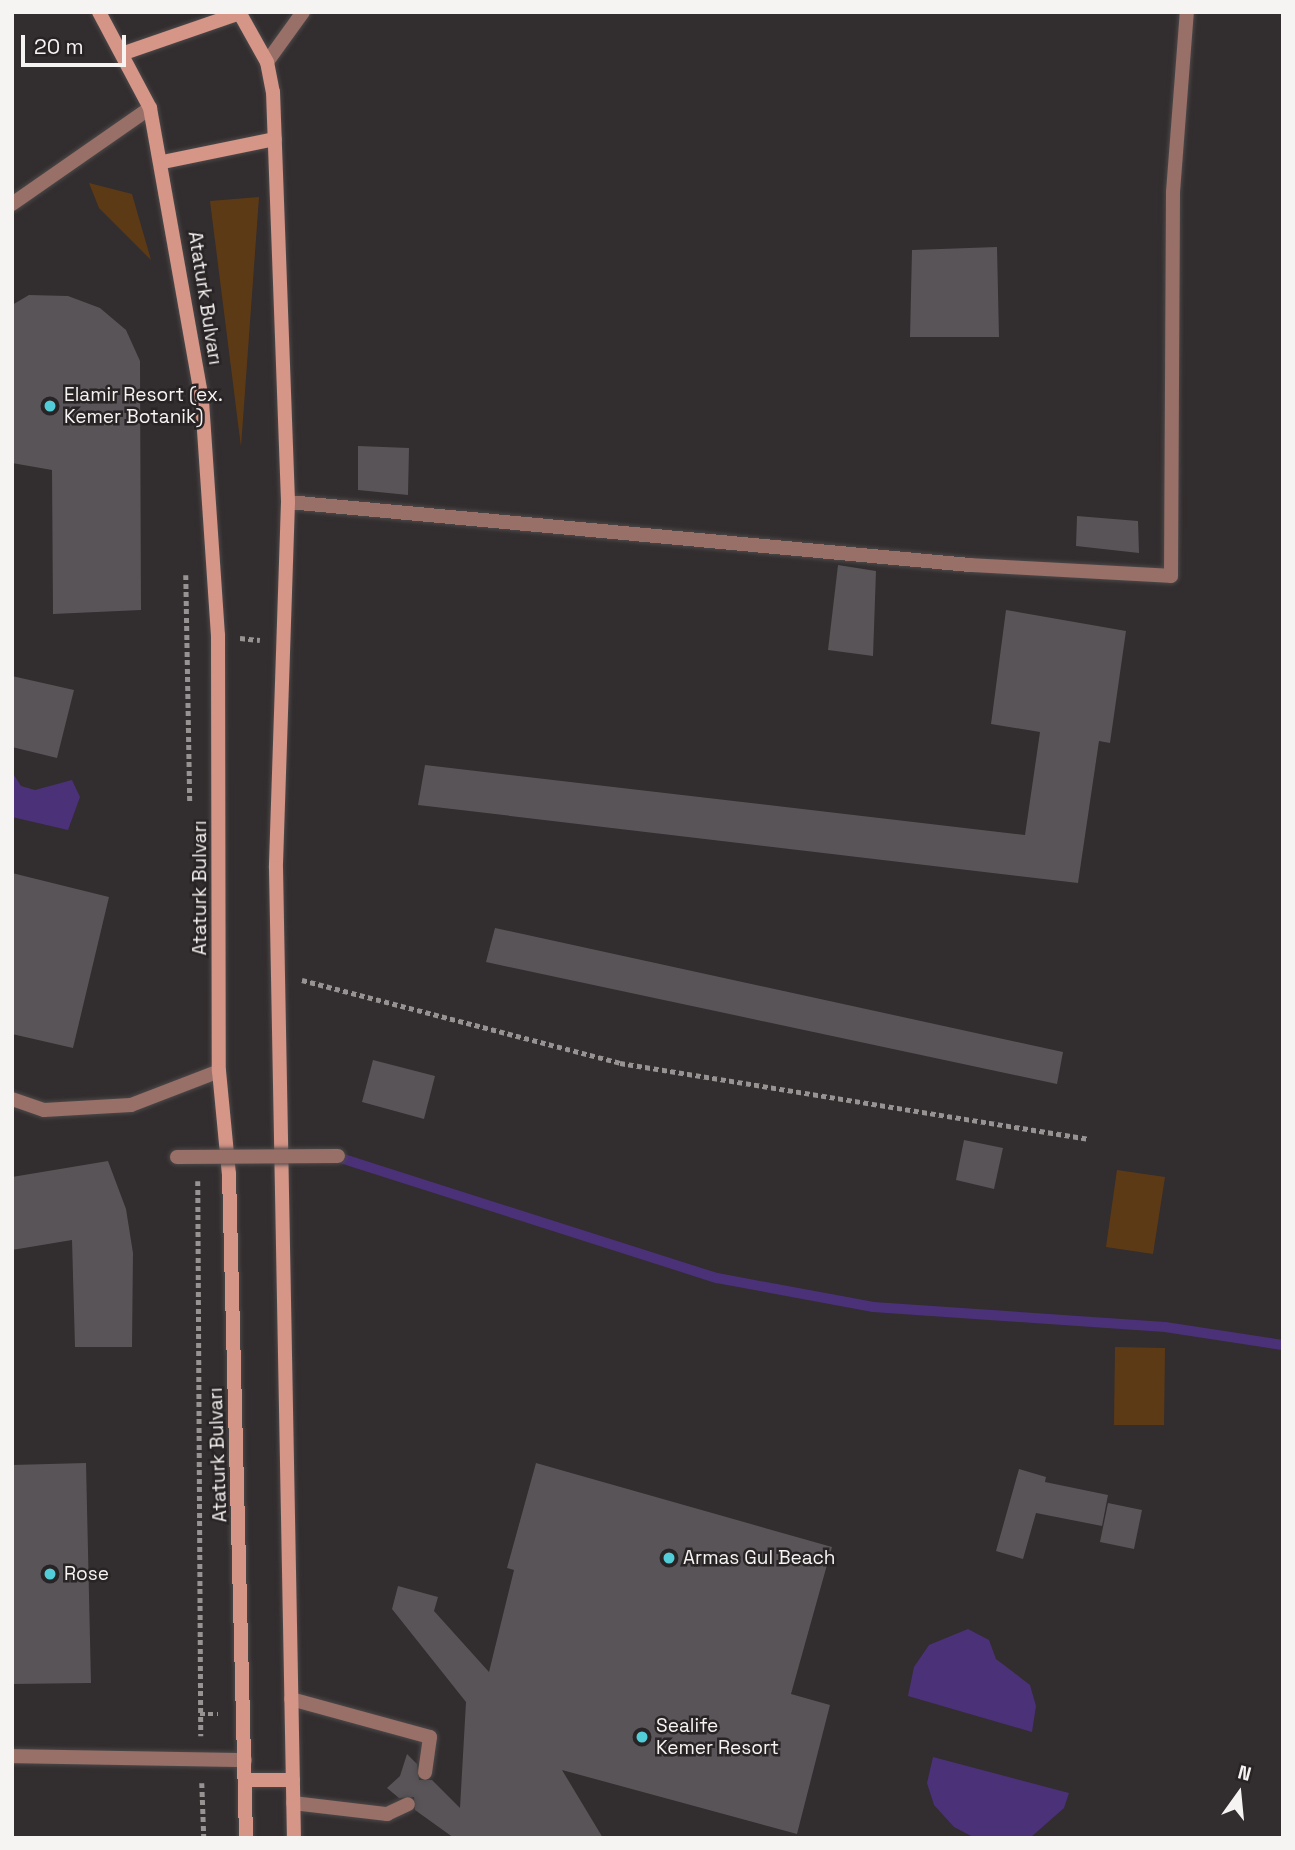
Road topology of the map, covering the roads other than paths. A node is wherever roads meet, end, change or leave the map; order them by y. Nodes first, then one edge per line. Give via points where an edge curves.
1 (99, 12) edge
2 (303, 12) edge
3 (1187, 12) edge
4 (239, 13) edge
5 (124, 53) junction
6 (267, 62) junction
7 (150, 108) junction
8 (275, 139) junction
9 (163, 162) junction
10 (12, 205) edge
11 (288, 502) junction
12 (219, 1071) junction
13 (12, 1099) edge
14 (338, 1156) dead end
15 (177, 1157) dead end
16 (290, 1699) junction
17 (12, 1756) edge
18 (245, 1760) junction
19 (425, 1773) dead end
20 (245, 1780) junction
21 (293, 1780) junction
22 (293, 1803) junction
23 (408, 1804) dead end
24 (246, 1838) edge
25 (294, 1838) edge

1 - 5 main road, Ataturk Bulvarı
2 - 6 street
3 - 11 street via 1173,192 1171,576 970,565
4 - 5 main road
4 - 6 main road
5 - 7 main road, Ataturk Bulvarı
6 - 8 main road
7 - 9 main road, Ataturk Bulvarı
7 - 10 street
8 - 9 main road
8 - 11 main road
9 - 12 main road, Ataturk Bulvarı via 202,401 218,635
11 - 16 main road via 278,975
12 - 13 street via 131,1105 44,1110
12 - 18 main road, Ataturk Bulvarı via 229,1188
14 - 15 street, bridge
16 - 19 street via 430,1737
16 - 21 main road
17 - 18 street
18 - 20 main road, Ataturk Bulvarı
20 - 21 main road
20 - 24 main road, Ataturk Bulvarı
21 - 22 main road
22 - 23 street via 387,1814
22 - 25 main road

